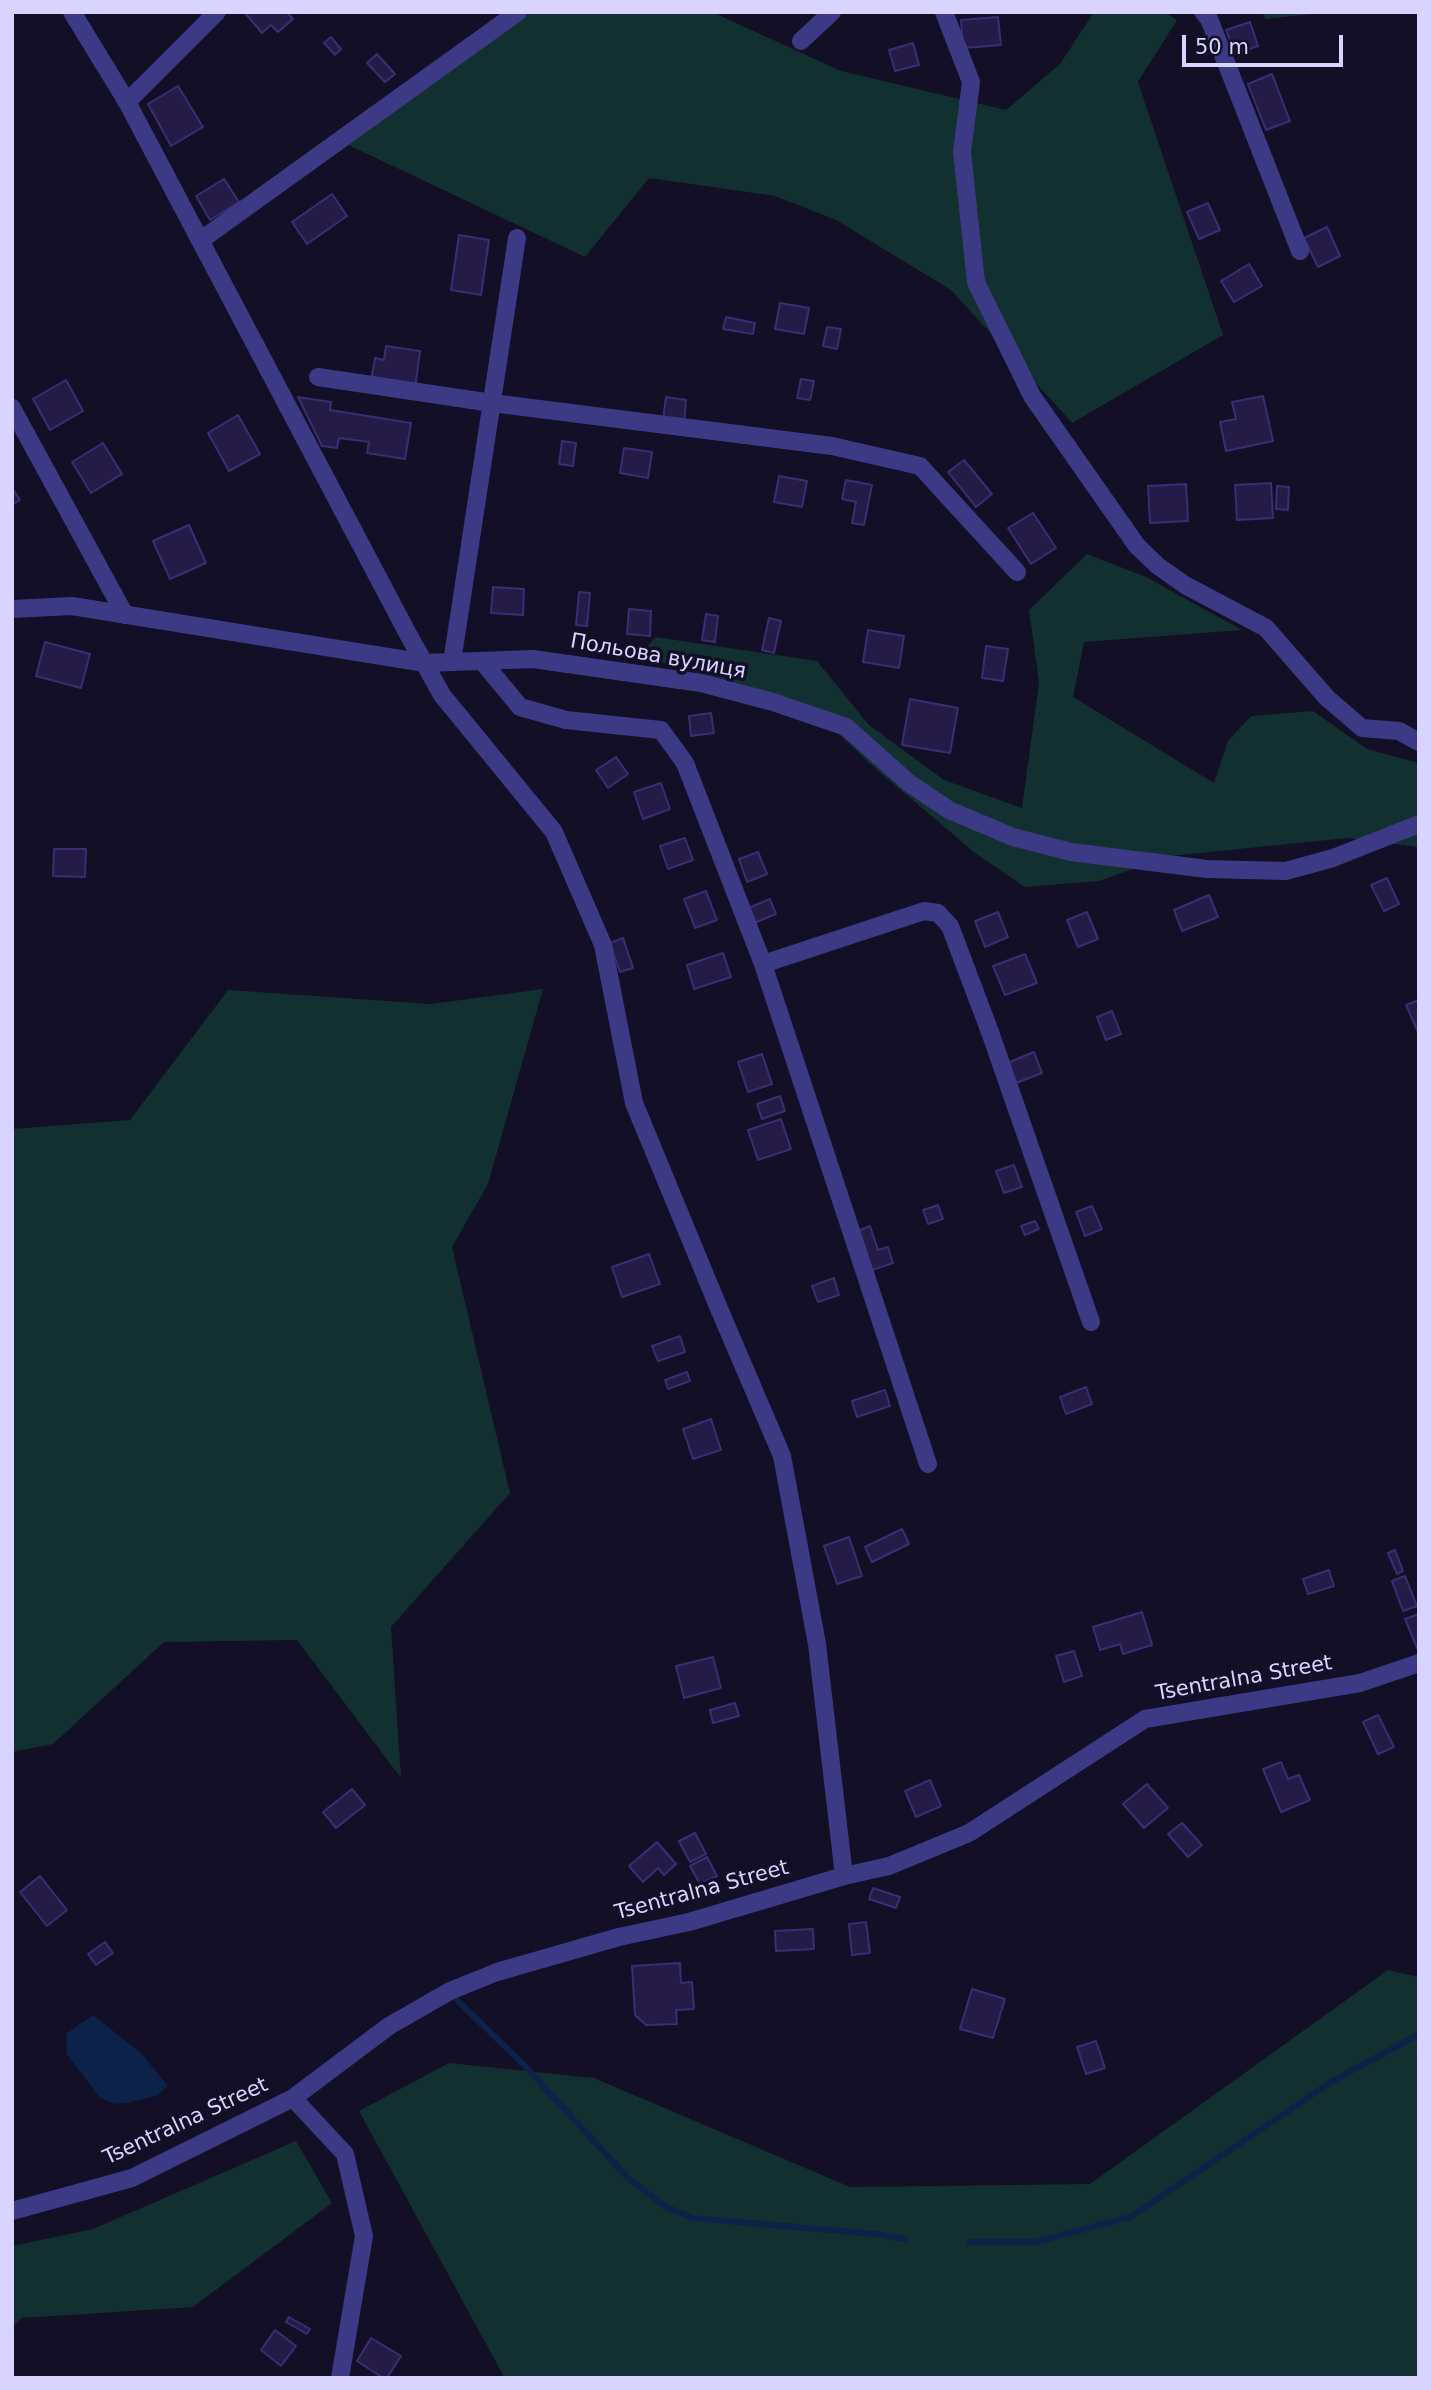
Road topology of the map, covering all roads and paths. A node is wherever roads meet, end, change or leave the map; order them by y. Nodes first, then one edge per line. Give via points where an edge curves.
1 (72, 12) edge
2 (217, 12) edge
3 (518, 12) edge
4 (832, 12) edge
5 (944, 12) edge
6 (1203, 12) edge
7 (800, 41) dead end
8 (127, 102) junction
9 (517, 238) dead end
10 (201, 240) junction
11 (1300, 251) dead end
12 (318, 377) dead end
13 (492, 403) junction
14 (12, 408) edge
15 (1017, 572) dead end
16 (12, 609) edge
17 (125, 615) junction
18 (482, 661) junction
19 (452, 662) junction
20 (425, 663) junction
21 (1419, 725) edge
22 (1399, 731) junction
23 (1419, 742) edge
24 (1419, 824) edge
25 (763, 964) junction
26 (1091, 1322) dead end
27 (928, 1464) dead end
28 (1419, 1663) edge
29 (844, 1876) junction
30 (293, 2098) junction
31 (12, 2211) edge
32 (340, 2378) edge

1 - 8 street
2 - 8 street
3 - 10 street
4 - 7 street
5 - 22 street via 971,82 962,152 976,282 1032,396 1138,546 1158,566 1266,628 1327,698 1362,728
6 - 11 street
8 - 10 street
9 - 13 street
10 - 20 street
12 - 13 street
13 - 15 street via 832,446 920,466
13 - 19 street
14 - 17 street
16 - 17 street, Польова вулиця via 72,606
17 - 20 street, Польова вулиця
18 - 19 street, Польова вулиця
18 - 24 street, Польова вулиця via 533,659 701,683 773,702 846,727 909,783 949,810 1013,837 1071,852 1207,869 1286,871
18 - 25 street via 520,707 566,720 661,730 685,763
19 - 20 street, Польова вулиця
20 - 29 street via 442,695 554,832 603,945 634,1103 782,1456 817,1644
21 - 22 street
22 - 23 street
25 - 26 street via 924,911 939,913 950,926 990,1032
25 - 27 street
28 - 29 street, Tsentralna Street via 1360,1683 1145,1719 969,1833 889,1866
29 - 30 street, Tsentralna Street via 497,1972 450,1991 389,2026
30 - 31 street, Tsentralna Street via 132,2178
30 - 32 street via 345,2154 364,2236

